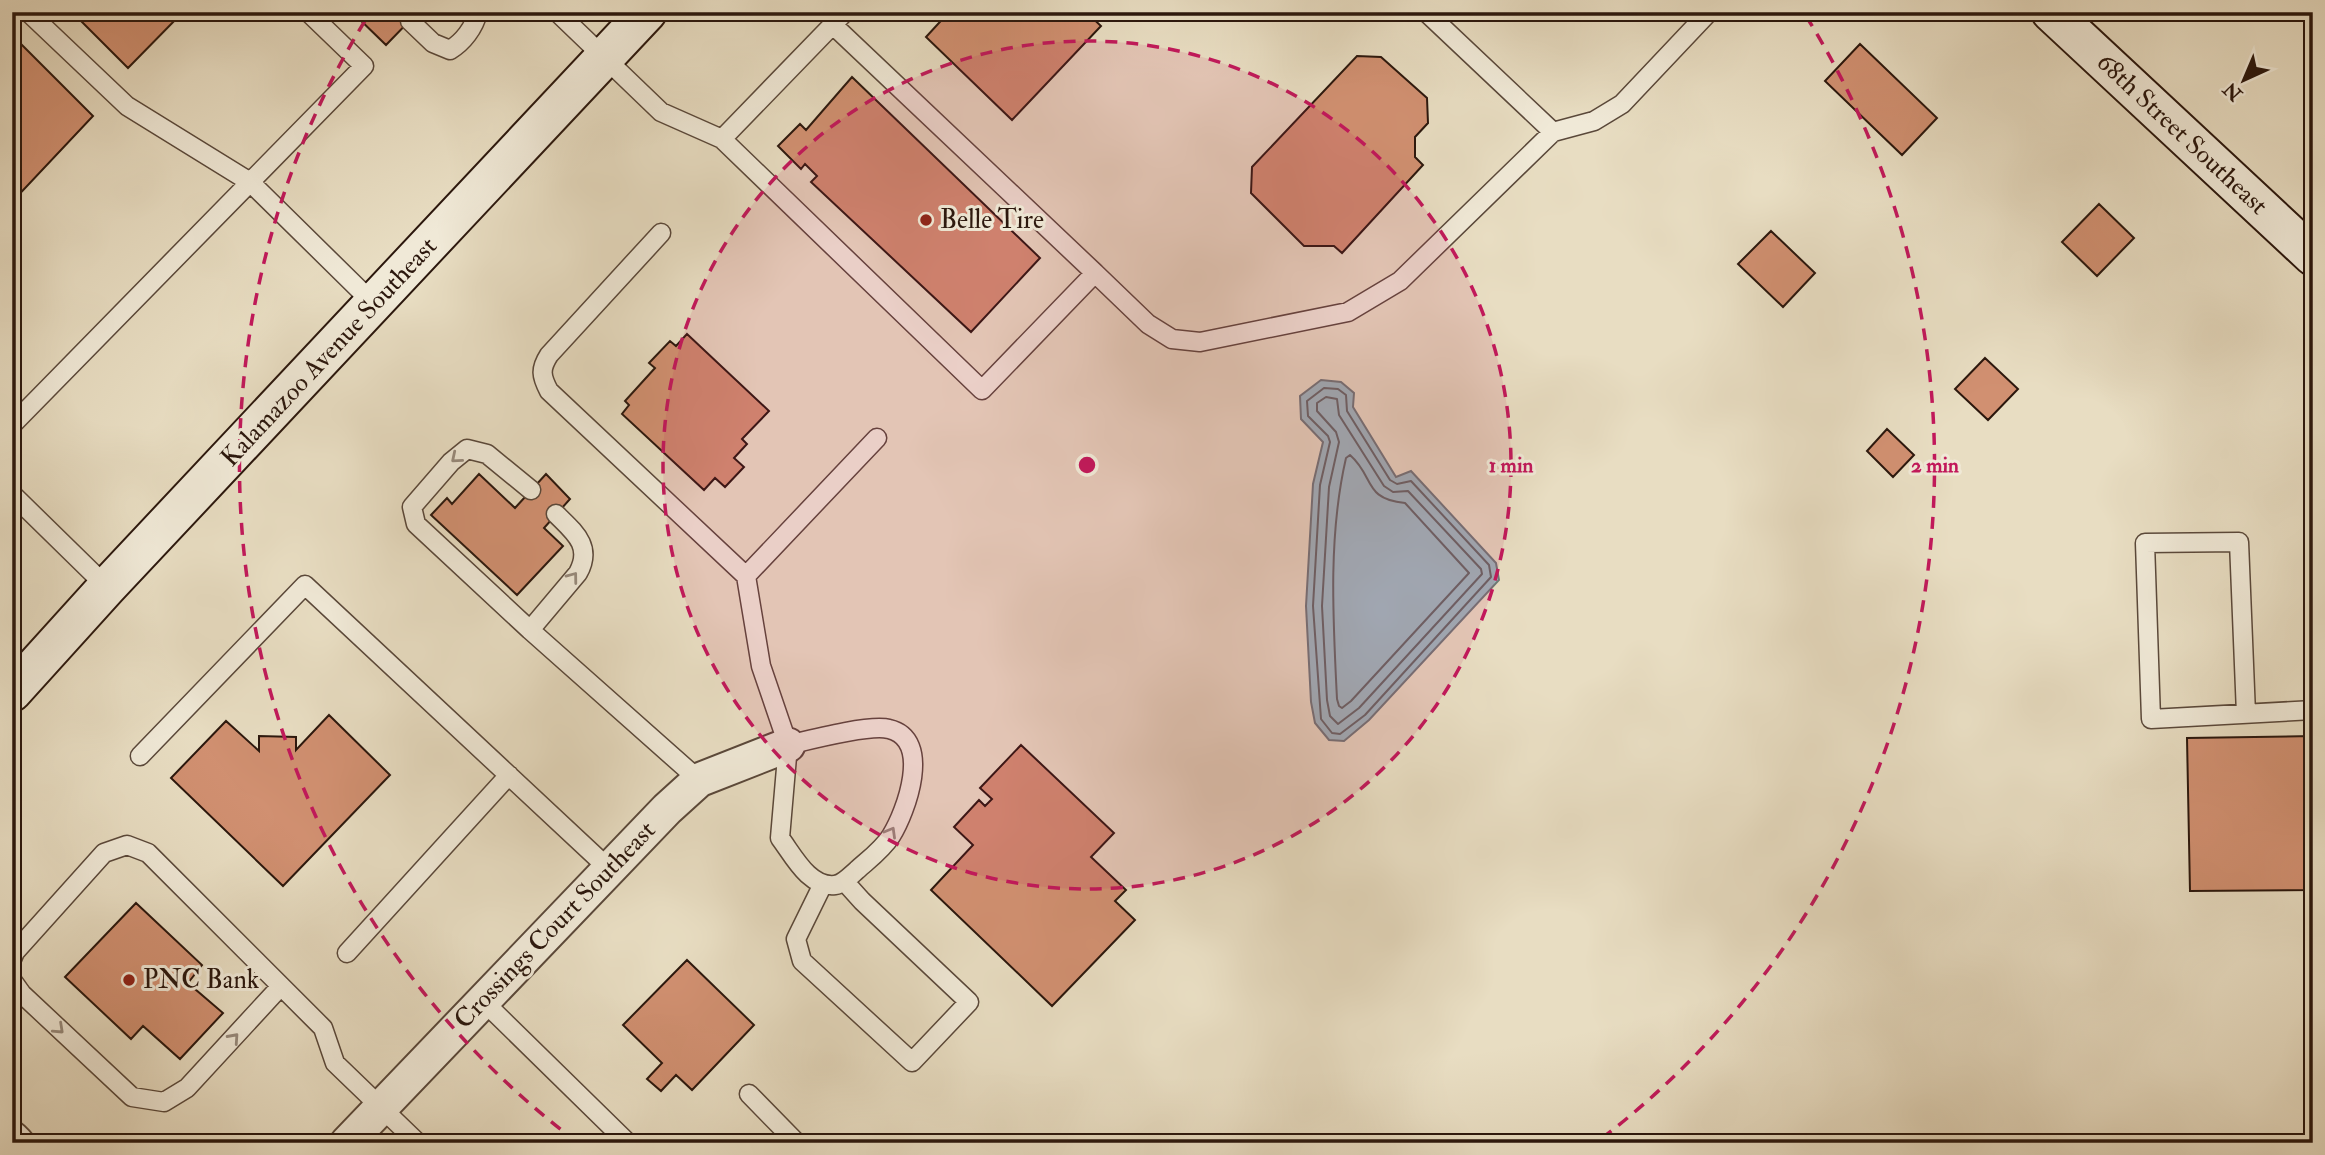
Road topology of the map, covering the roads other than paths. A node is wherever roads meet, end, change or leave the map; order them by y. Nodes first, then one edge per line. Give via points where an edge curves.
1 (28, 12) edge
2 (308, 12) edge
3 (478, 12) edge
4 (557, 12) edge
5 (647, 12) edge
6 (1426, 12) edge
7 (1709, 12) edge
8 (2051, 12) edge
9 (839, 18) edge
10 (410, 21) dead end
11 (606, 57) junction
12 (1553, 132) junction
13 (722, 139) junction
14 (250, 182) junction
15 (661, 233) dead end
16 (2313, 256) edge
17 (1095, 273) junction
18 (374, 304) junction
19 (12, 425) edge
20 (877, 438) dead end
21 (531, 490) dead end
22 (12, 494) edge
23 (556, 514) dead end
24 (746, 576) junction
25 (107, 587) junction
26 (530, 630) junction
27 (12, 692) edge
28 (2313, 710) edge
29 (2246, 714) junction
30 (788, 745) junction
31 (140, 756) dead end
32 (509, 775) junction
33 (699, 780) junction
34 (608, 868) junction
35 (844, 881) junction
36 (823, 884) junction
37 (347, 953) dead end
38 (14, 956) edge
39 (12, 980) edge
40 (281, 986) junction
41 (482, 1000) junction
42 (749, 1094) dead end
43 (380, 1108) junction
44 (12, 1138) edge
45 (17, 1143) edge
46 (347, 1143) edge
47 (418, 1143) edge
48 (628, 1143) edge
49 (797, 1143) edge

1 - 14 lane via 127,106
2 - 14 lane via 364,66
3 - 10 lane via 460,44 450,50 433,43
4 - 11 lane
5 - 11 main road, Kalamazoo Avenue Southeast
6 - 12 lane
7 - 12 lane via 1622,104 1594,121
8 - 16 main road, 68th Street Southeast
9 - 13 lane
9 - 17 lane
11 - 13 lane via 661,112
11 - 18 main road, Kalamazoo Avenue Southeast
12 - 17 lane via 1400,281 1348,312 1200,342 1172,339 1148,324
13 - 17 lane via 982,390
14 - 18 lane
14 - 19 lane
15 - 24 lane via 549,355 541,377 549,391
18 - 25 main road, Kalamazoo Avenue Southeast
20 - 24 lane
21 -> 26 lane via 487,454 467,449 412,507 416,524 427,536
22 - 25 lane
26 -> 23 lane via 584,562 579,536
24 - 30 lane via 761,666
25 - 27 main road, Kalamazoo Avenue Southeast
26 - 33 lane
28 - 29 lane
29 - 29 lane via 2151,719 2145,543 2239,542
30 - 33 street, Crossings Court Southeast
35 -> 30 lane via 890,837 905,807 914,757 907,740 888,728
30 - 36 lane via 780,838 806,873
31 - 32 lane via 305,585
32 - 34 lane
32 - 37 lane
33 - 34 street, Crossings Court Southeast
34 - 41 street, Crossings Court Southeast
35 - 36 lane
35 - 36 lane via 969,1002 912,1062 802,961 796,939
38 - 40 lane via 104,853 127,845 148,853
39 -> 40 lane via 132,1097 164,1102 187,1088
40 - 43 lane via 323,1028 335,1063
41 - 43 street, Crossings Court Southeast
41 - 48 lane
42 - 49 lane
43 - 46 street, Crossings Court Southeast
43 - 47 lane
44 - 45 street

